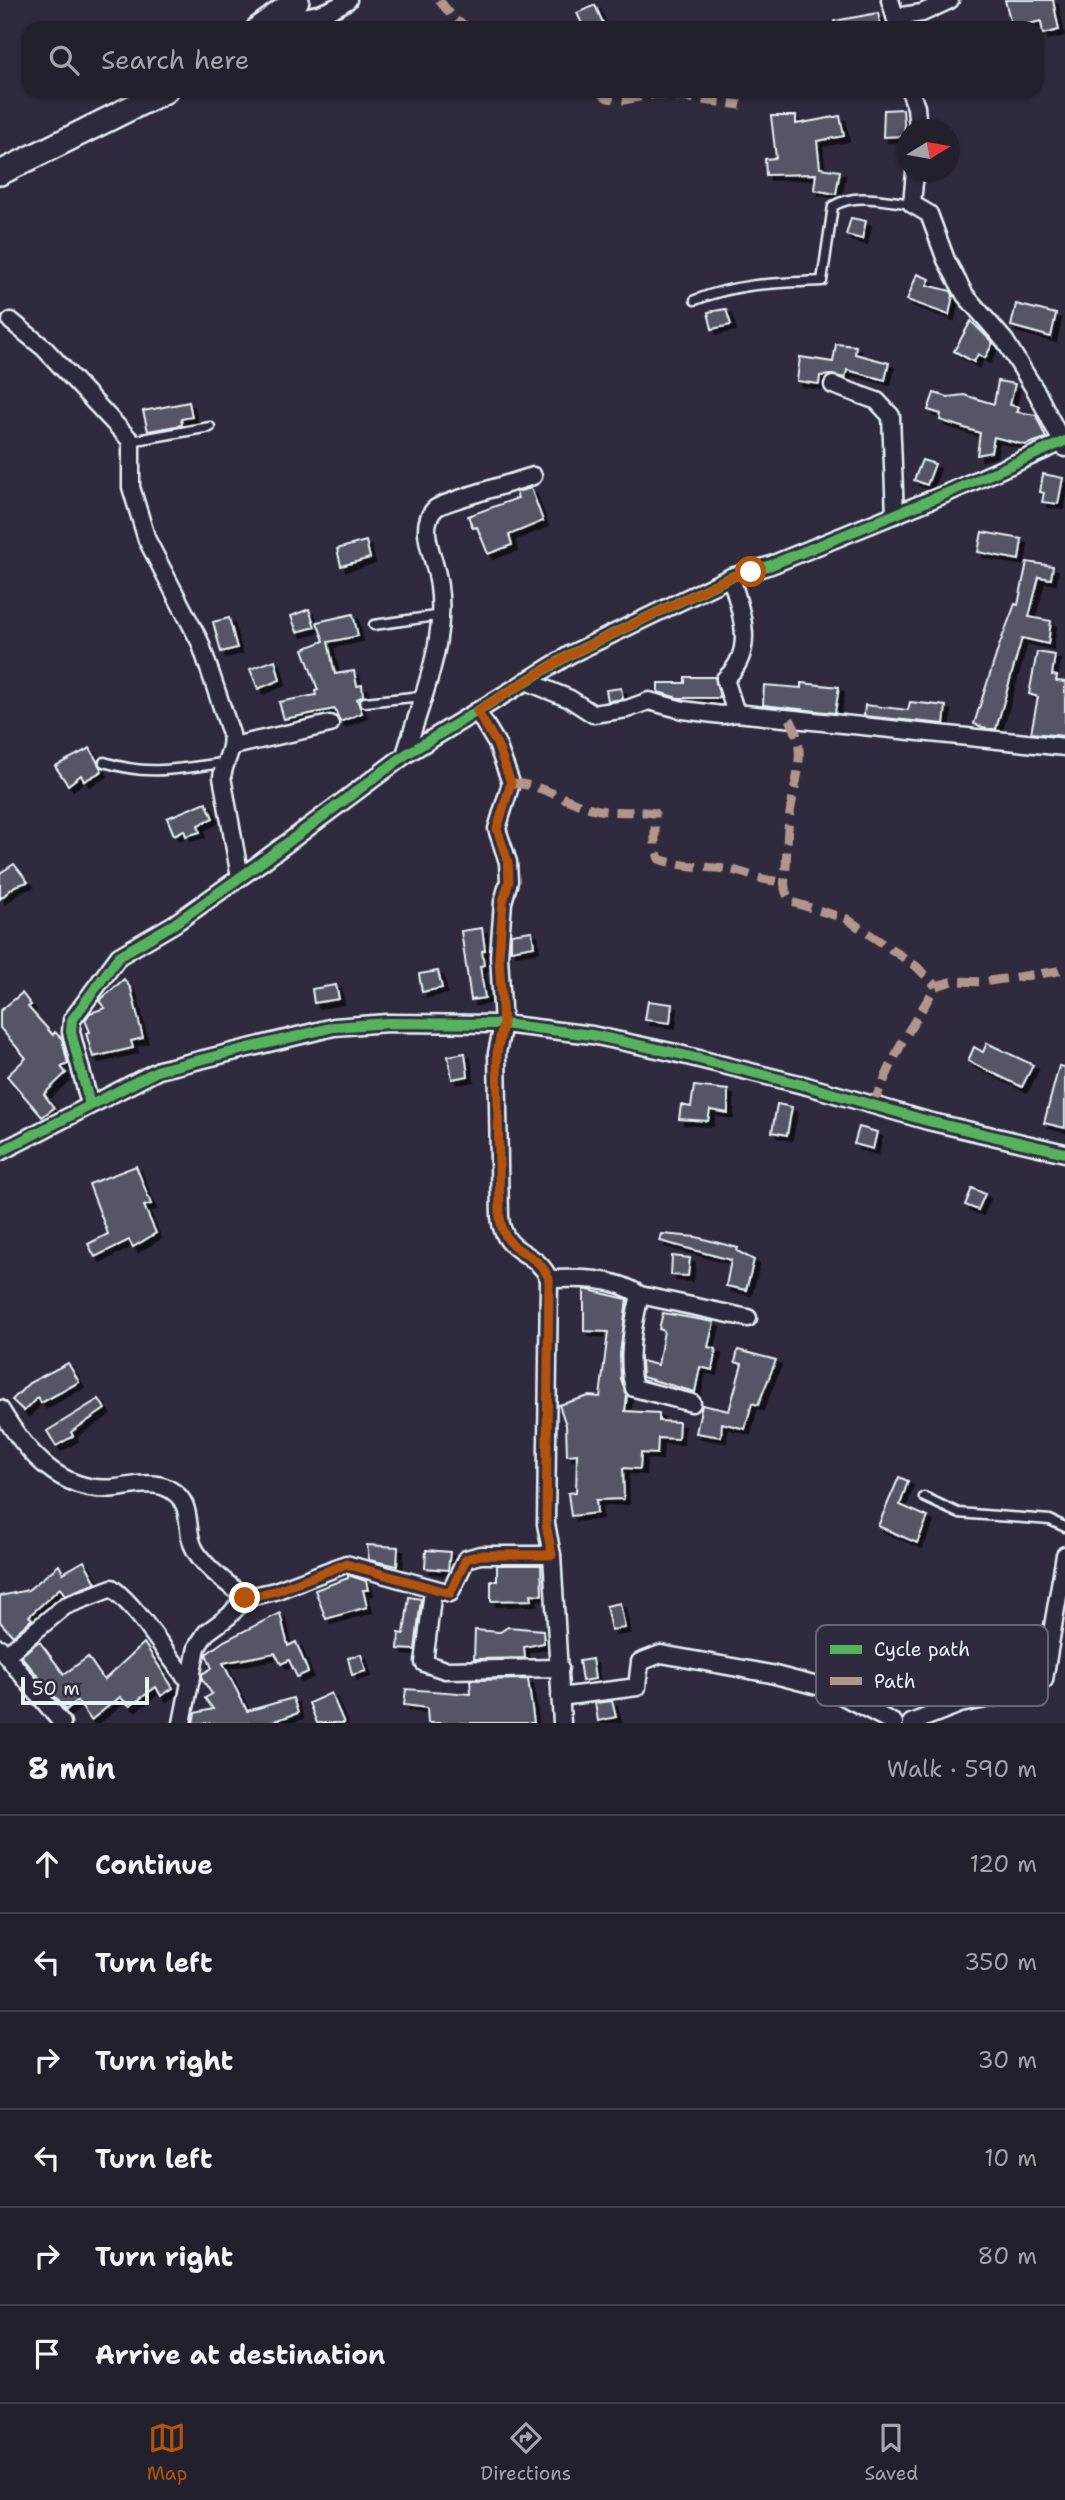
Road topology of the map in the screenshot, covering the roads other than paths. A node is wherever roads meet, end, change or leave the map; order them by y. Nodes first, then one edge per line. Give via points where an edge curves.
1 (297, 0) edge
2 (348, 0) edge
3 (890, 0) edge
4 (950, 0) edge
5 (278, 15) junction
6 (269, 21) edge
7 (897, 21) edge
8 (900, 21) edge
9 (151, 98) edge
10 (913, 98) edge
11 (917, 119) edge
12 (0, 173) edge
13 (914, 182) edge
14 (912, 204) junction
15 (695, 300) dead end
16 (10, 321) dead end
17 (833, 385) dead end
18 (210, 426) dead end
19 (131, 441) junction
20 (1064, 444) edge
21 (533, 477) dead end
22 (895, 514) junction
23 (731, 577) junction
24 (442, 615) junction
25 (374, 625) dead end
26 (526, 681) junction
27 (422, 696) junction
28 (365, 702) dead end
29 (477, 711) junction
30 (736, 713) junction
31 (330, 724) dead end
32 (233, 746) junction
33 (1065, 747) edge
34 (404, 755) junction
35 (104, 762) dead end
36 (224, 763) junction
37 (240, 877) junction
38 (503, 1024) junction
39 (90, 1105) junction
40 (0, 1152) edge
41 (1065, 1153) edge
42 (549, 1279) junction
43 (640, 1295) junction
44 (748, 1318) dead end
45 (692, 1403) dead end
46 (0, 1409) edge
47 (924, 1497) dead end
48 (1065, 1527) edge
49 (552, 1555) junction
50 (1065, 1555) edge
51 (433, 1590) junction
52 (245, 1598) junction
53 (3, 1651) edge
54 (1048, 1656) edge
55 (560, 1668) junction
56 (192, 1677) junction
57 (816, 1686) edge
58 (560, 1697) junction
59 (862, 1706) edge
60 (955, 1706) edge
61 (62, 1723) edge
62 (182, 1723) edge
63 (562, 1723) edge
64 (894, 1723) edge
65 (911, 1723) edge

1 - 5 street
2 - 5 street via 313,16
3 - 7 street
4 - 8 street
5 - 6 street
9 - 12 street
10 - 11 street
13 - 14 street
14 - 15 lane via 844,199 833,206 822,281 757,282
14 - 20 street via 929,214 965,295 1005,341
16 - 19 street via 44,348
17 - 22 street via 877,401 891,416
18 - 19 lane
19 - 32 street via 131,487 147,540 212,670
20 - 22 street
21 - 24 street via 437,507 427,522
22 - 23 street
23 - 26 street via 571,654
23 - 30 street via 745,625 744,653 737,669 725,679
24 - 25 lane
24 - 27 street via 440,638
26 - 29 street
26 - 30 street via 593,714 649,701 683,710
27 - 28 lane
27 - 34 street
29 - 34 street
29 - 38 street via 497,744 511,783 497,829 509,881 499,956
30 - 33 street
31 - 32 street
32 - 36 street
34 - 37 street
35 - 36 lane via 131,771 157,772
36 - 37 street via 222,777
37 - 39 street via 119,956 74,1013 71,1032
38 - 39 street via 334,1027 159,1070
38 - 41 street via 592,1035 671,1052
38 - 42 street via 497,1053 502,1233 510,1245 539,1261
39 - 40 street
42 - 43 street via 585,1278 630,1288
42 - 49 street via 546,1524
43 - 44 street
43 - 45 street via 630,1375 634,1388
46 - 52 street via 20,1441 69,1482 90,1489 157,1485 171,1489 186,1505 193,1548
47 - 48 lane via 958,1513 1050,1520
49 - 51 street via 466,1559 450,1593
49 - 55 street
50 - 54 street
51 - 52 street via 346,1564
51 - 55 street via 424,1663 432,1668
52 - 56 street via 206,1633 197,1647
53 - 56 street via 65,1606 112,1588 127,1599 185,1676
53 - 61 street
55 - 58 street
56 - 62 street
57 - 58 street via 662,1654 640,1662 637,1687
58 - 63 street
59 - 64 street
60 - 65 street

